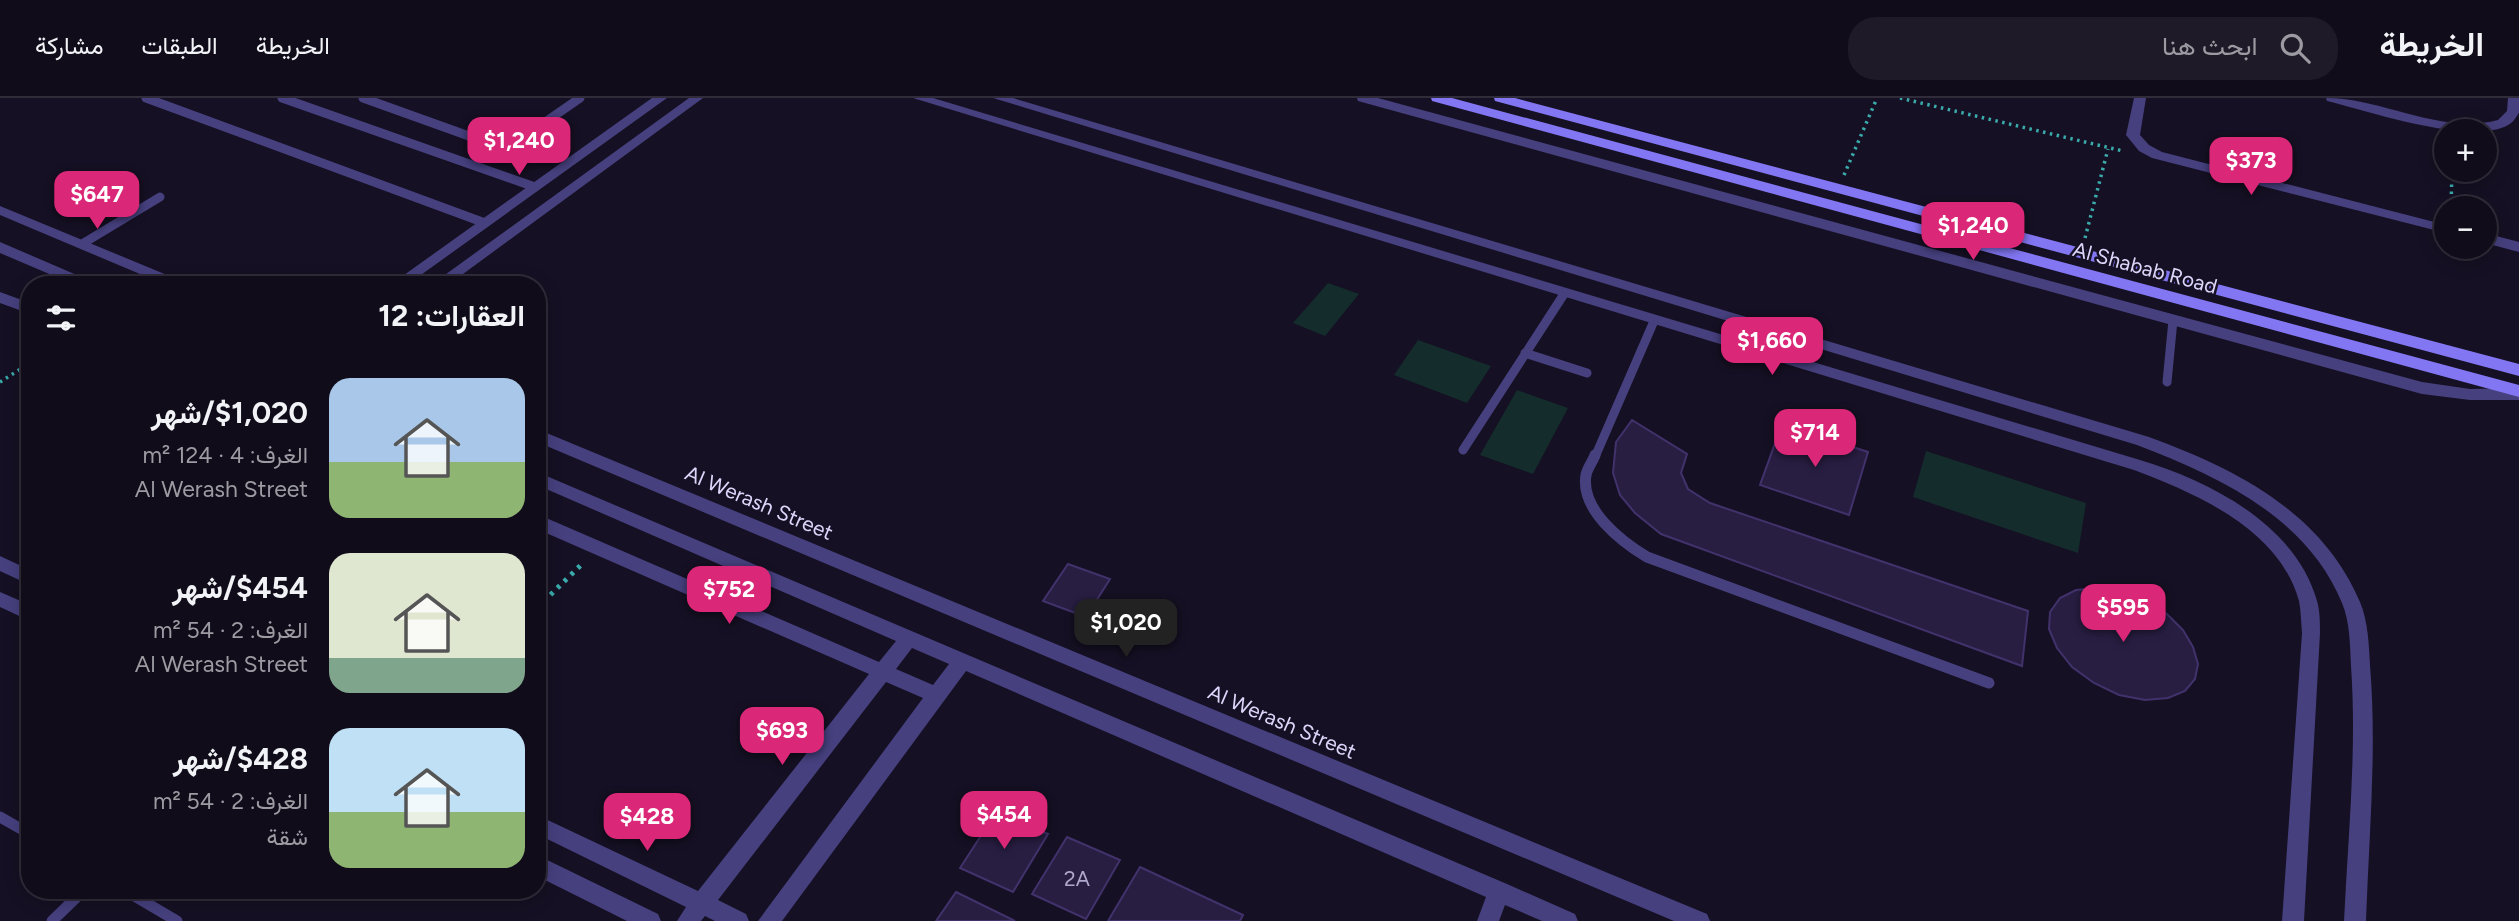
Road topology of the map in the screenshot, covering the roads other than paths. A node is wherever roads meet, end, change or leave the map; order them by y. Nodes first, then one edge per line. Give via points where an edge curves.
1 (146, 98) edge
2 (282, 98) edge
3 (363, 98) edge
4 (580, 98) edge
5 (661, 98) edge
6 (697, 98) edge
7 (919, 98) edge
8 (999, 98) edge
9 (1363, 98) edge
10 (1437, 98) edge
11 (1500, 98) edge
12 (2140, 98) edge
13 (2332, 98) edge
14 (2514, 98) edge
15 (1277, 182) junction
16 (535, 187) junction
17 (160, 197) dead end
18 (1261, 201) junction
19 (0, 210) edge
20 (485, 223) junction
21 (2434, 226) edge
22 (1433, 229) junction
23 (2497, 241) edge
24 (82, 244) junction
25 (0, 247) edge
26 (2519, 247) edge
27 (1419, 249) junction
28 (67, 276) edge
29 (158, 276) edge
30 (410, 276) edge
31 (450, 276) edge
32 (1564, 293) junction
33 (0, 297) edge
34 (21, 305) edge
35 (2173, 320) junction
36 (1654, 321) junction
37 (1813, 344) junction
38 (1525, 353) junction
39 (1805, 367) junction
40 (2519, 370) edge
41 (1587, 373) dead end
42 (2167, 382) dead end
43 (2519, 393) edge
44 (546, 439) edge
45 (1463, 450) dead end
46 (546, 482) edge
47 (546, 525) edge
48 (0, 563) edge
49 (21, 574) edge
50 (0, 599) edge
51 (21, 610) edge
52 (909, 638) junction
53 (962, 661) junction
54 (883, 672) junction
55 (1989, 683) dead end
56 (936, 695) junction
57 (0, 817) edge
58 (546, 828) edge
59 (21, 829) edge
60 (546, 869) edge
61 (1499, 891) junction
62 (75, 899) edge
63 (140, 899) edge
64 (702, 903) junction
65 (52, 921) edge
66 (177, 921) edge
67 (650, 921) edge
68 (688, 921) edge
69 (738, 921) edge
70 (769, 921) edge
71 (1488, 921) edge
72 (1567, 921) edge
73 (1699, 921) edge
74 (2292, 921) edge
75 (2355, 921) edge

1 - 20 lane
2 - 16 lane
3 - 4 lane via 494,145 518,140
5 - 16 street
6 - 31 street
7 - 18 street
8 - 15 street
9 - 35 street
10 - 43 street, Al Shabab Road
11 - 40 street, Al Shabab Road
12 - 21 street via 2133,135 2144,148
13 - 14 street via 2452,126 2484,127 2505,122 2514,111
15 - 18 street
15 - 22 street
16 - 20 street
17 - 24 lane
18 - 27 street
19 - 24 street
20 - 30 street
22 - 27 street
22 - 37 street
23 - 26 street
24 - 29 street
25 - 28 street
27 - 32 street
32 - 36 street
32 - 38 lane
33 - 34 street
35 - 42 lane
35 - 43 street via 2422,388 2496,397
36 - 39 street
36 - 55 lane via 1586,476 1591,505 1611,533 1647,557
37 - 39 street
37 - 75 street via 2196,460 2248,487 2293,521 2329,561 2352,604 2359,645 2363,711
38 - 41 lane
38 - 45 lane
39 - 74 street via 2185,482 2227,504 2263,533 2291,566 2308,600 2311,633
44 - 73 street, Al Werash Street
46 - 52 street
47 - 54 street
48 - 49 street
50 - 51 street
52 - 53 street
52 - 54 street
53 - 56 street
53 - 61 street
54 - 56 street
54 - 64 street
56 - 70 street
57 - 59 lane
58 - 64 street
60 - 67 street
61 - 71 street
61 - 72 street
62 - 65 lane
63 - 66 lane
64 - 68 street
64 - 69 street

